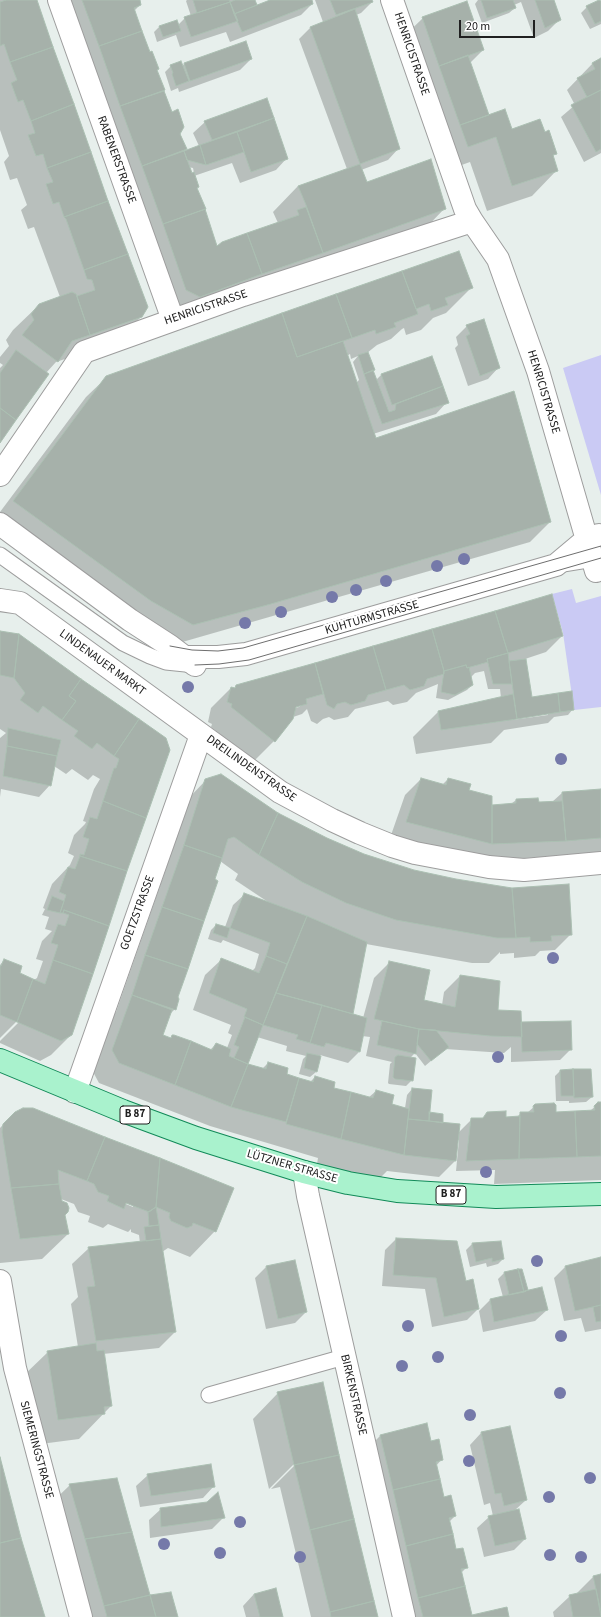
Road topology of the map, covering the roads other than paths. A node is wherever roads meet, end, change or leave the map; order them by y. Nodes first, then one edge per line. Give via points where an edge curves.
1 (59, 0) edge
2 (392, 0) edge
3 (472, 221) junction
4 (173, 320) junction
5 (0, 475) edge
6 (0, 524) edge
7 (0, 538) edge
8 (596, 554) edge
9 (0, 555) edge
10 (557, 565) junction
11 (0, 600) edge
12 (184, 656) junction
13 (201, 735) junction
14 (601, 863) edge
15 (0, 1060) edge
16 (74, 1092) junction
17 (304, 1172) junction
18 (601, 1194) edge
19 (0, 1281) edge
20 (344, 1357) junction
21 (209, 1395) dead end
22 (81, 1617) edge
23 (404, 1617) edge

1 - 4 street, RABENERSTRASSE
2 - 3 street, HENRICISTRASSE via 465,209
3 - 4 street, HENRICISTRASSE
3 - 8 street, HENRICISTRASSE via 498,259 538,371
4 - 5 street, HENRICISTRASSE via 84,352
6 - 12 street via 130,620
7 - 12 lane via 127,628
8 - 10 street, KUHTURMSTRASSE
8 - 10 street, KUHTURMSTRASSE
9 - 12 lane via 123,643 166,662
10 - 12 street, KUHTURMSTRASSE via 246,654 218,657
11 - 13 street, LINDENAUER MARKT via 20,603
13 - 14 street, DREILINDENSTRASSE via 280,792 332,820 392,846 451,861 506,870
13 - 16 street, GOETZSTRASSE
15 - 16 main road, LÜTZNER STRASSE / B 87
16 - 17 main road, LÜTZNER STRASSE / B 87 via 196,1138
17 - 18 main road, LÜTZNER STRASSE / B 87 via 397,1191 496,1197
17 - 20 street, BIRKENSTRASSE
19 - 22 street, SIEMERINGSTRASSE via 15,1368
20 - 21 lane
20 - 23 street, BIRKENSTRASSE

